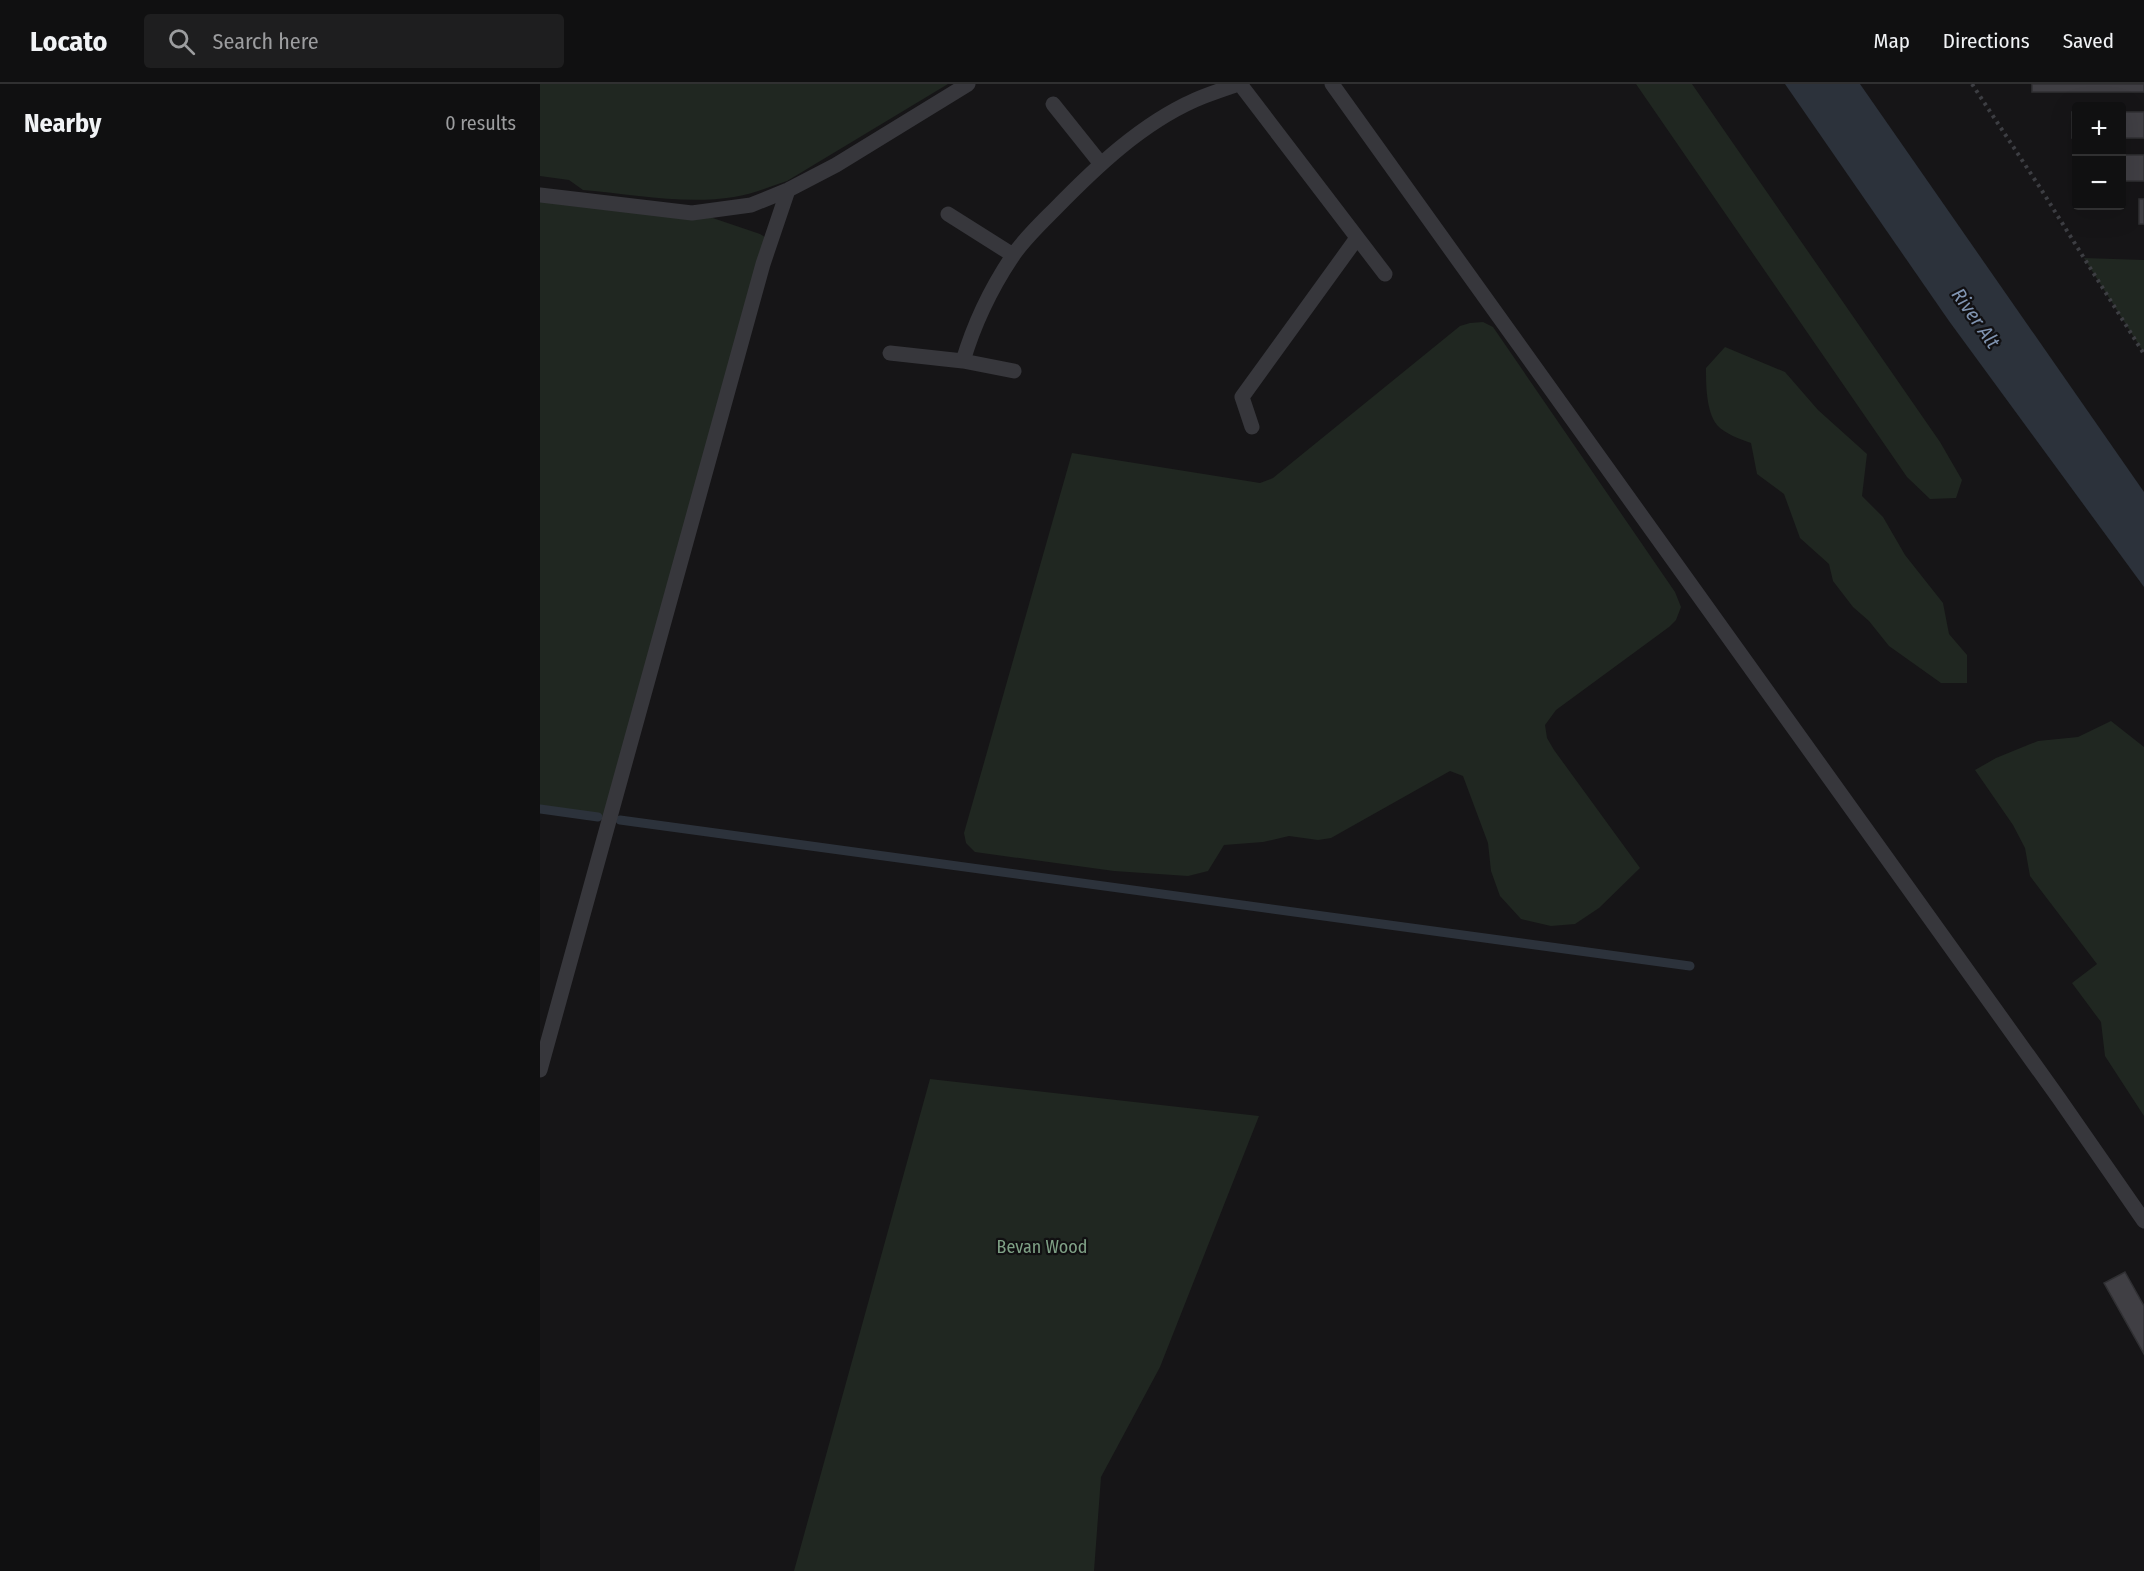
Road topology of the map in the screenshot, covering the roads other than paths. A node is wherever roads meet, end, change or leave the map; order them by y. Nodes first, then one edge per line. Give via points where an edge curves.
1 (968, 84) edge
2 (1239, 84) edge
3 (1332, 84) edge
4 (1206, 90) edge
5 (1053, 104) dead end
6 (1101, 164) junction
7 (788, 190) junction
8 (540, 195) edge
9 (948, 214) dead end
10 (1358, 238) junction
11 (1013, 255) junction
12 (1385, 274) dead end
13 (890, 353) dead end
14 (963, 361) junction
15 (1014, 371) dead end
16 (1252, 428) dead end
17 (540, 1070) edge
18 (2144, 1221) edge

1 - 7 lane
2 - 4 lane
2 - 10 lane
3 - 18 lane
4 - 6 lane
5 - 6 lane
6 - 11 lane
7 - 8 lane via 751,205 692,213
7 - 17 lane via 763,264
9 - 11 lane
10 - 12 lane
10 - 16 lane via 1242,397
11 - 14 lane via 988,296
13 - 14 lane
14 - 15 lane

